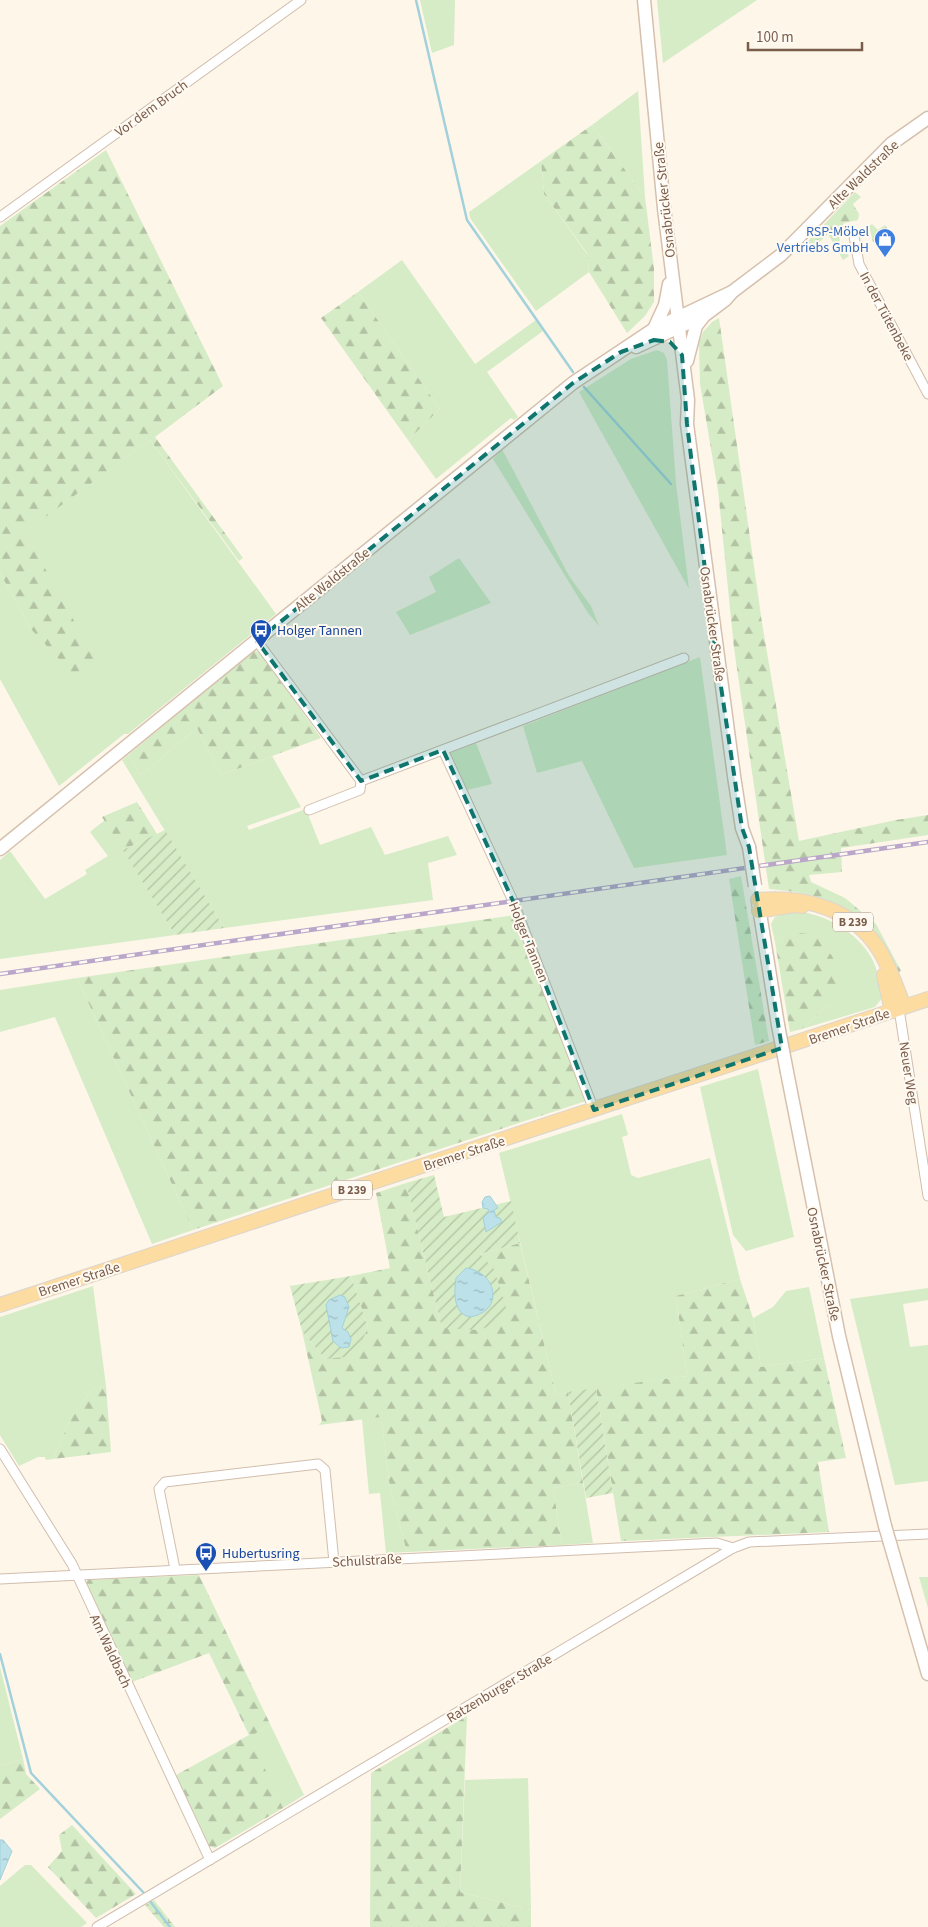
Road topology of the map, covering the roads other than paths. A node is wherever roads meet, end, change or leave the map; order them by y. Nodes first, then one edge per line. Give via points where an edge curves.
1 (301, 0) edge
2 (644, 0) edge
3 (928, 118) edge
4 (0, 217) edge
5 (854, 236) dead end
6 (672, 271) junction
7 (674, 292) junction
8 (702, 311) junction
9 (678, 323) junction
10 (654, 335) junction
11 (682, 355) junction
12 (685, 376) junction
13 (928, 394) edge
14 (257, 640) junction
15 (684, 658) dead end
16 (443, 750) junction
17 (361, 781) junction
18 (309, 810) dead end
19 (0, 850) edge
20 (758, 906) junction
21 (928, 1000) edge
22 (898, 1009) junction
23 (594, 1110) junction
24 (928, 1196) edge
25 (0, 1306) edge
26 (0, 1449) edge
27 (928, 1534) edge
28 (733, 1548) junction
29 (334, 1562) junction
30 (175, 1569) junction
31 (76, 1575) junction
32 (0, 1579) edge
33 (928, 1674) edge
34 (210, 1860) junction
35 (96, 1927) edge

1 - 4 street, Vor dem Bruch
2 - 6 main road, Osnabrücker Straße
3 - 8 main road, Alte Waldstraße via 891,144 780,255
5 - 13 street, In der Tütenbeke via 859,264
6 - 7 main road, Osnabrücker Straße
6 - 10 main road
7 - 8 main road via 685,304
7 - 9 main road, Osnabrücker Straße
8 - 9 main road, Alte Waldstraße
8 - 12 main road
9 - 10 main road, Alte Waldstraße
9 - 11 main road, Osnabrücker Straße
10 - 11 main road via 670,342
10 - 14 main road, Alte Waldstraße via 579,379
11 - 12 main road, Osnabrücker Straße
12 - 20 main road, Osnabrücker Straße, bridge via 695,423
14 - 17 street
14 - 19 main road, Alte Waldstraße
15 - 16 street
16 - 17 street
16 - 23 street, Holger Tannen via 513,901
17 - 18 street via 360,790
20 - 22 main road, B 239 via 794,905 817,909 845,922 875,952
20 - 33 main road, Osnabrücker Straße, bridge via 839,1336 884,1526
21 - 22 main road, Bremer Straße / B 239
22 - 23 main road, Bremer Straße / B 239
22 - 24 street, Neuer Weg
23 - 25 main road, Bremer Straße / B 239
26 - 31 street, Am Waldbach
27 - 28 street, Ratzenburger Straße via 750,1542
28 - 29 street, Schulstraße via 717,1543
28 - 34 street, Ratzenburger Straße
29 - 30 street, Schulstraße
29 - 30 street via 325,1470 318,1464 161,1484 159,1489
30 - 31 street, Schulstraße
31 - 32 street, Schulstraße
31 - 34 street, Am Waldbach
34 - 35 street, Ratzenburger Straße

